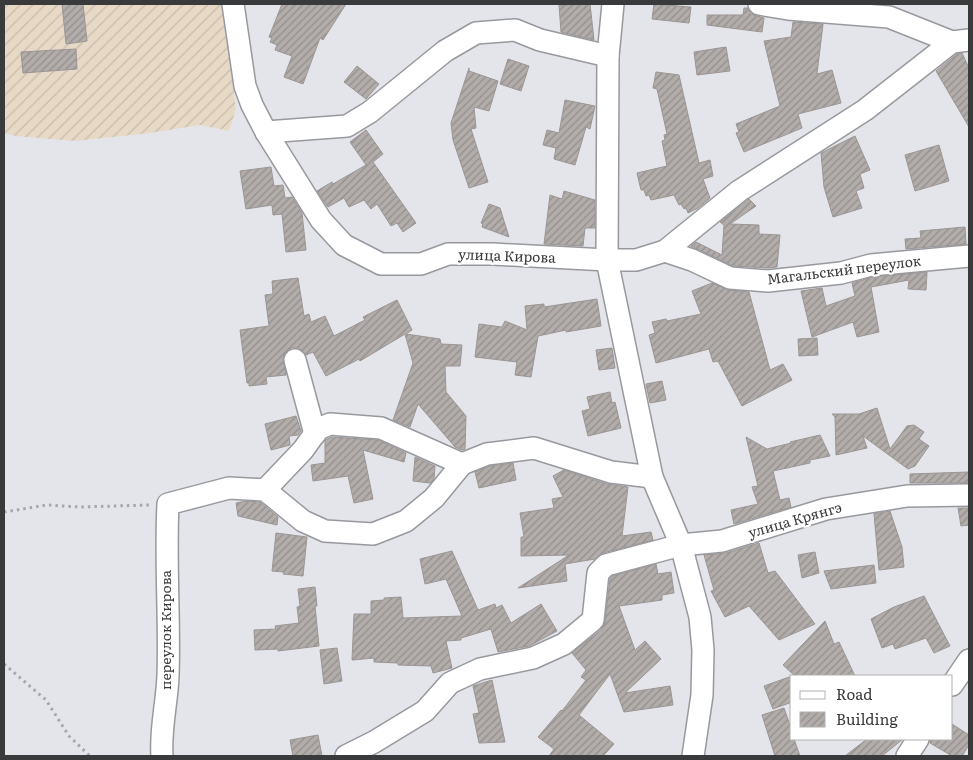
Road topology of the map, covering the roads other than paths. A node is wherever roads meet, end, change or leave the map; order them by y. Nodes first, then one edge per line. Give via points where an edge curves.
1 (233, 4) edge
2 (613, 4) edge
3 (759, 4) edge
4 (888, 10) edge
5 (961, 41) edge
6 (608, 56) junction
7 (266, 132) junction
8 (665, 251) junction
9 (969, 256) edge
10 (606, 260) junction
11 (295, 360) dead end
12 (315, 434) junction
13 (462, 464) junction
14 (652, 477) junction
15 (265, 490) junction
16 (969, 495) edge
17 (681, 545) junction
18 (969, 660) edge
19 (953, 684) edge
20 (917, 740) edge
21 (162, 756) edge
22 (346, 756) edge
23 (693, 756) edge
24 (907, 756) edge

1 - 7 street, улица Кирова via 245,86
2 - 6 street
3 - 4 street via 788,9
4 - 5 street
5 - 8 street via 865,110 738,191
6 - 7 street via 540,40 515,30 476,33 445,51 370,112 347,126
6 - 10 street
7 - 10 street, улица Кирова via 322,220 344,245 381,264 421,264 448,254
8 - 9 street, Магальский переулок via 730,278 768,281 841,273 871,265
8 - 10 street, улица Кирова via 636,260
10 - 14 street
11 - 12 street
12 - 13 street via 330,424 381,428
12 - 15 street
13 - 14 street via 487,454 534,448 611,472
13 - 15 street via 434,498 406,521 373,534 325,531 303,520
14 - 17 street
15 - 21 street, переулок Кирова via 229,488 168,504 168,677
16 - 17 street, улица Крянгэ via 906,496 826,509 722,542
17 - 22 street, улица Крянгэ via 606,565 598,573 592,620 564,644 533,658 480,669 450,683 425,711
17 - 23 street via 700,617 703,650 702,695
18 - 19 street
20 - 24 street

